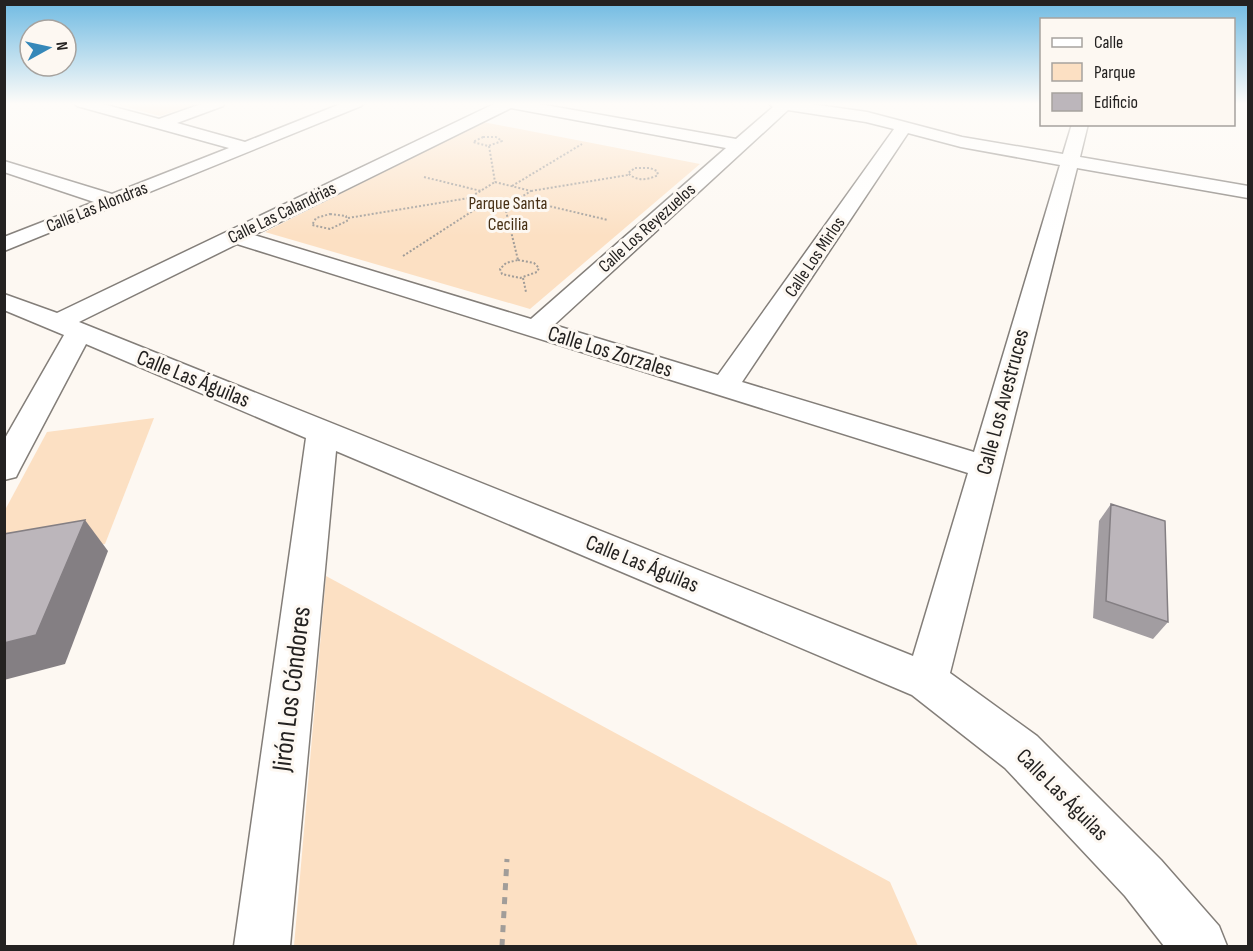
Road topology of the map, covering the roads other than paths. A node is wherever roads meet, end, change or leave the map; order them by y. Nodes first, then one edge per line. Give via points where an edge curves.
1 (245, 147) edge
2 (417, 147) edge
3 (736, 147) edge
4 (890, 147) edge
5 (990, 147) edge
6 (1074, 147) edge
7 (1070, 162) junction
8 (4, 166) edge
9 (1248, 192) edge
10 (112, 201) junction
11 (234, 237) junction
12 (4, 245) edge
13 (4, 301) edge
14 (68, 328) junction
15 (536, 329) junction
16 (724, 387) junction
17 (322, 432) junction
18 (986, 467) junction
19 (4, 469) edge
20 (927, 681) junction
21 (262, 946) edge
22 (1199, 946) edge

1 - 10 street, Calle Las Alondras
2 - 11 street, Calle Las Calandrias
3 - 15 street, Calle Los Reyezuelos
4 - 16 street, Calle Los Mirlos
5 - 7 street
6 - 7 street, Calle Los Avestruces
7 - 9 street
7 - 18 street, Calle Los Avestruces
8 - 10 street
10 - 12 street, Calle Las Alondras
11 - 14 street, Calle Las Calandrias
11 - 15 street, Calle Los Zorzales
13 - 14 street, Calle Las Águilas
14 - 17 street, Calle Las Águilas
14 - 19 street
15 - 16 street, Calle Los Zorzales
16 - 18 street, Calle Los Zorzales
17 - 20 street, Calle Las Águilas
17 - 21 street, Jirón Los Cóndores
18 - 20 street, Calle Los Avestruces
20 - 22 street, Calle Las Águilas via 1021,752 1143,878

